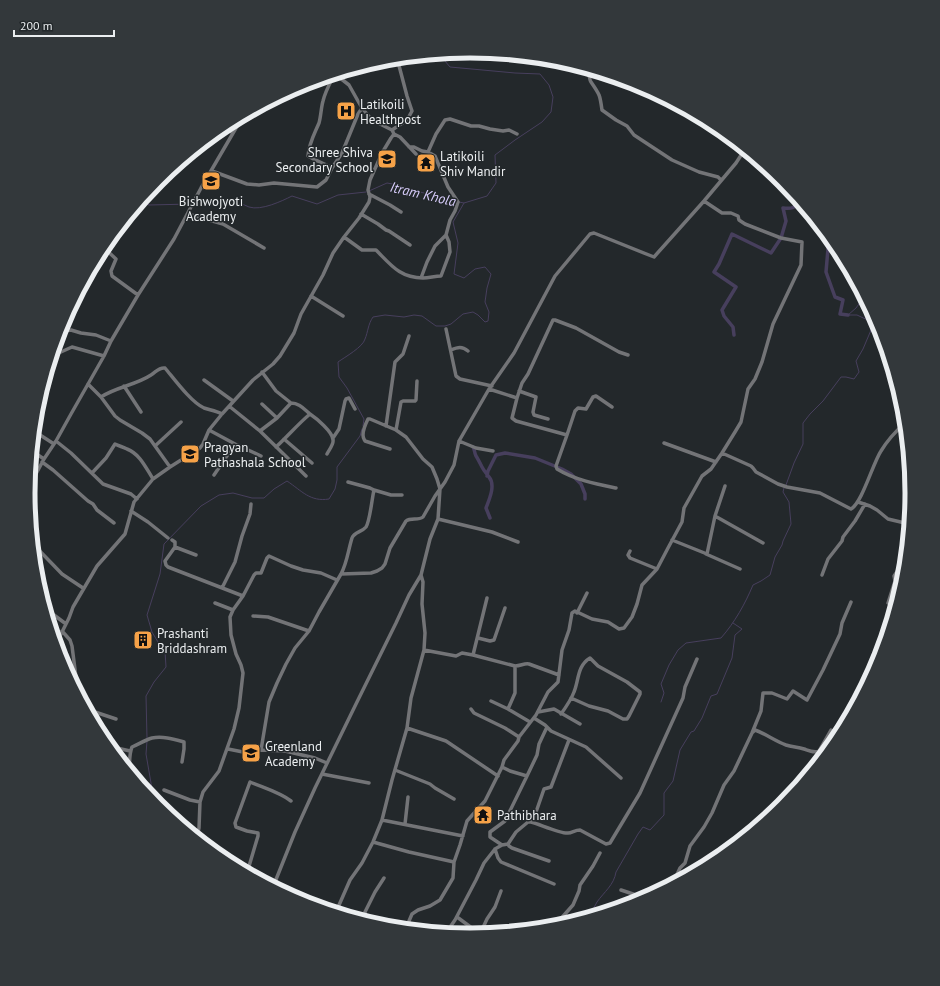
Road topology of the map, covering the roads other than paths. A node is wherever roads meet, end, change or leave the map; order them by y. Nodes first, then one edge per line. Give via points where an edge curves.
1 (399, 64) edge
2 (588, 75) edge
3 (339, 78) edge
4 (331, 81) edge
5 (362, 108) junction
6 (238, 125) edge
7 (229, 130) edge
8 (393, 132) junction
9 (233, 133) junction
10 (517, 134) dead end
11 (409, 147) junction
12 (428, 152) junction
13 (416, 154) dead end
14 (742, 154) edge
15 (332, 168) junction
16 (212, 171) junction
17 (721, 180) junction
18 (369, 192) junction
19 (704, 201) junction
20 (401, 212) dead end
21 (188, 214) junction
22 (361, 214) junction
23 (446, 235) junction
24 (344, 237) junction
25 (410, 245) dead end
26 (264, 248) dead end
27 (108, 251) edge
28 (421, 278) junction
29 (138, 295) junction
30 (311, 296) junction
31 (343, 316) dead end
32 (446, 329) dead end
33 (67, 330) edge
34 (409, 336) dead end
35 (111, 341) junction
36 (451, 350) junction
37 (468, 351) dead end
38 (58, 353) edge
39 (628, 355) dead end
40 (104, 356) junction
41 (262, 372) junction
42 (204, 380) dead end
43 (417, 381) dead end
44 (88, 384) junction
45 (124, 386) junction
46 (491, 388) junction
47 (519, 391) junction
48 (101, 397) junction
49 (517, 398) junction
50 (233, 401) junction
51 (291, 403) junction
52 (262, 404) dead end
53 (229, 406) junction
54 (612, 407) dead end
55 (355, 408) dead end
56 (141, 412) dead end
57 (222, 414) junction
58 (310, 414) junction
59 (277, 418) junction
60 (548, 419) dead end
61 (181, 422) dead end
62 (386, 426) junction
63 (900, 428) edge
64 (209, 430) junction
65 (396, 430) junction
66 (260, 431) junction
67 (39, 435) edge
68 (567, 435) junction
69 (333, 438) junction
70 (284, 439) junction
71 (459, 441) junction
72 (55, 443) junction
73 (664, 443) dead end
74 (236, 444) junction
75 (155, 446) junction
76 (276, 447) junction
77 (390, 449) dead end
78 (493, 451) dead end
79 (722, 453) junction
80 (327, 454) dead end
81 (37, 456) edge
82 (261, 456) dead end
83 (43, 461) junction
84 (716, 462) junction
85 (312, 463) dead end
86 (170, 467) junction
87 (92, 473) junction
88 (36, 475) edge
89 (214, 475) dead end
90 (306, 476) dead end
91 (153, 479) junction
92 (348, 482) dead end
93 (725, 486) dead end
94 (616, 488) dead end
95 (440, 489) junction
96 (374, 490) junction
97 (402, 495) dead end
98 (137, 499) junction
99 (858, 502) junction
100 (251, 504) dead end
101 (865, 504) junction
102 (131, 511) junction
103 (715, 516) junction
104 (438, 519) junction
105 (114, 523) dead end
106 (904, 523) edge
107 (672, 540) junction
108 (518, 542) dead end
109 (763, 543) dead end
110 (175, 547) junction
111 (39, 550) edge
112 (630, 551) dead end
113 (706, 554) junction
114 (196, 556) dead end
115 (657, 569) junction
116 (740, 569) dead end
117 (898, 570) edge
118 (341, 574) junction
119 (420, 575) junction
120 (822, 575) dead end
121 (337, 580) junction
122 (83, 588) junction
123 (222, 588) junction
124 (587, 593) dead end
125 (243, 596) junction
126 (487, 598) dead end
127 (851, 602) dead end
128 (215, 603) dead end
129 (890, 604) edge
130 (505, 608) dead end
131 (233, 610) junction
132 (577, 613) junction
133 (52, 614) edge
134 (253, 616) dead end
135 (66, 624) junction
136 (62, 631) junction
137 (309, 631) junction
138 (59, 637) edge
139 (478, 638) junction
140 (424, 650) junction
141 (473, 655) junction
142 (696, 659) dead end
143 (515, 666) junction
144 (559, 674) junction
145 (76, 676) edge
146 (571, 698) junction
147 (491, 701) dead end
148 (471, 709) dead end
149 (508, 709) junction
150 (94, 712) edge
151 (538, 712) junction
152 (562, 714) junction
153 (534, 718) junction
154 (116, 720) dead end
155 (530, 722) junction
156 (580, 724) dead end
157 (547, 727) junction
158 (407, 728) junction
159 (834, 731) edge
160 (752, 733) junction
161 (519, 737) junction
162 (569, 740) junction
163 (118, 748) edge
164 (228, 749) junction
165 (261, 750) junction
166 (130, 751) junction
167 (182, 762) dead end
168 (328, 763) junction
169 (130, 764) edge
170 (502, 767) junction
171 (395, 770) junction
172 (322, 774) junction
173 (498, 776) junction
174 (527, 776) junction
175 (621, 778) dead end
176 (369, 782) dead end
177 (164, 790) dead end
178 (408, 797) dead end
179 (454, 799) dead end
180 (291, 800) dead end
181 (200, 802) junction
182 (382, 820) junction
183 (531, 822) junction
184 (405, 824) junction
185 (198, 832) edge
186 (463, 836) junction
187 (373, 842) junction
188 (508, 844) junction
189 (502, 845) junction
190 (495, 849) junction
191 (600, 853) dead end
192 (549, 861) dead end
193 (454, 862) junction
194 (249, 868) edge
195 (677, 875) edge
196 (384, 878) dead end
197 (275, 882) edge
198 (554, 884) dead end
199 (621, 890) dead end
200 (501, 891) dead end
201 (636, 895) edge
202 (338, 907) edge
203 (365, 915) edge
204 (457, 917) junction
205 (561, 919) edge
206 (409, 923) edge
207 (450, 927) edge
208 (472, 928) edge
209 (483, 928) edge

1 - 8 street via 412,111 407,120
2 - 17 street via 600,95 602,110 672,160
3 - 5 street via 348,85
4 - 15 street via 322,102 319,122 308,156
5 - 8 street via 372,120
5 - 15 street via 342,153
6 - 9 street
7 - 9 street
8 - 11 street
8 - 18 street via 370,180
9 - 16 street
10 - 12 street via 509,130 445,120
11 - 12 street
11 - 13 street
12 - 23 street via 435,156 448,187 458,202
14 - 17 street
15 - 16 street via 326,180 317,187 274,183 247,184
16 - 21 street
17 - 19 street
18 - 20 street
18 - 22 street via 370,199
19 - 46 street via 654,257 594,233 590,234 555,276 514,353
19 - 79 street via 722,214 732,213 738,216 745,224 781,238 802,242 801,265 773,324 762,362 748,390 741,422
21 - 26 street via 223,224
21 - 29 street
22 - 24 street
22 - 25 street
23 - 28 street via 435,246
23 - 28 street via 450,252 441,276
24 - 28 street via 362,250 376,250 401,274
24 - 30 street
27 - 29 street via 116,259 111,271 112,276
29 - 35 street
30 - 31 street
30 - 41 street via 280,356
32 - 36 street
33 - 35 street via 96,335
34 - 62 street via 403,354 395,362
35 - 40 street
36 - 37 street via 460,347
36 - 46 street via 458,379
38 - 40 street via 72,347
39 - 47 street via 576,328 553,320
40 - 44 street
41 - 50 street
41 - 51 street via 276,391
42 - 50 street
43 - 65 street via 416,400 401,402
44 - 48 street
44 - 72 street
45 - 48 street
45 - 56 street
45 - 57 street via 165,368 193,400 204,408
46 - 49 street via 494,392
46 - 71 street
47 - 49 street
47 - 60 street via 536,397 534,416
48 - 75 street via 114,416 142,432
49 - 68 street via 512,418 516,422
50 - 53 street
51 - 58 street via 296,403
51 - 59 street
52 - 59 street
53 - 57 street
53 - 66 street
54 - 68 street via 593,396 586,409 578,408
55 - 69 street via 349,398 346,399 339,429
57 - 64 street
58 - 69 street
58 - 70 street
59 - 66 street
61 - 75 street
62 - 65 street
62 - 77 street via 368,419 363,435 366,441
63 - 99 street via 880,452
64 - 74 street
64 - 86 street via 200,448
65 - 95 street via 406,437 432,467
66 - 76 street
67 - 72 street
68 - 94 street via 557,469 588,482
69 - 80 street
70 - 76 street
70 - 85 street
71 - 78 street
71 - 95 street via 454,465
72 - 83 street
72 - 87 street via 71,453
73 - 84 street
74 - 82 street
74 - 89 street
75 - 86 street
76 - 90 street
79 - 84 street
79 - 99 street via 751,466 756,472 785,487 820,493 851,509
81 - 83 street
83 - 88 street
83 - 105 street
84 - 107 street via 702,476 684,508 682,522
86 - 91 street
87 - 91 street via 115,444 137,456
87 - 98 street via 103,484 131,494
91 - 98 street
92 - 96 street
93 - 103 street
95 - 104 street
95 - 118 street via 421,518 406,521 382,568 372,573
96 - 97 street
96 - 118 street via 366,527 354,534
98 - 102 street
99 - 101 street
100 - 123 street via 235,562
101 - 106 street via 888,520
101 - 120 street via 828,559
102 - 110 street via 175,542
102 - 122 street via 125,534 97,566
103 - 109 street
103 - 113 street
104 - 108 street via 492,532
104 - 119 street
107 - 113 street
107 - 115 street
110 - 114 street
110 - 123 street via 165,561 166,565
111 - 122 street via 62,574
112 - 115 street via 630,558
113 - 116 street
115 - 132 street via 642,585 632,617 624,628 619,629 608,622 592,620
117 - 129 street via 894,576 895,581 888,603
118 - 121 street
119 - 140 street via 423,582 422,604 426,633
119 - 168 street
121 - 125 street via 321,573 291,566 269,556 261,573 254,575
121 - 137 street
122 - 135 street
123 - 125 street
124 - 132 street
125 - 131 street
126 - 139 street
127 - 160 street via 840,634 807,700 793,691 787,699 772,693 763,693 761,711
128 - 131 street
130 - 139 street via 494,640
131 - 164 street via 230,617 231,635 243,673 239,708
132 - 144 street via 572,613 562,650
133 - 135 street
134 - 137 street via 268,617
135 - 136 street
136 - 138 street
136 - 145 street via 72,646
137 - 165 street via 295,648 274,689 269,702
139 - 141 street
140 - 141 street via 456,656 462,653
140 - 158 street via 411,698
141 - 143 street
142 - 183 street via 683,698 640,793 610,843 606,844 580,830 566,834
143 - 144 street via 525,663
143 - 149 street via 515,693
144 - 151 street via 558,682 548,692
146 - 146 street via 582,666 590,658 598,666 640,692 627,719
146 - 152 street
147 - 149 street
148 - 161 street via 484,719 506,728
149 - 155 street
150 - 154 street
151 - 152 street via 554,709
151 - 153 street
152 - 156 street
153 - 155 street
153 - 157 street
155 - 161 street
157 - 162 street
157 - 174 street
158 - 171 street
158 - 173 street via 446,740
159 - 160 street via 831,730 816,752 786,745 755,730
160 - 195 street via 712,813 690,846 685,863
161 - 170 street
162 - 175 street via 586,747
162 - 183 street via 551,787 544,789
163 - 166 street
164 - 165 street via 243,752
164 - 181 street via 220,771 203,792
165 - 168 street via 285,750
166 - 167 street via 132,746 153,738 172,738 184,742
166 - 169 street
168 - 172 street
170 - 173 street
170 - 174 street
171 - 179 street via 430,784
171 - 182 street
172 - 176 street
172 - 197 street
173 - 186 street via 485,801 467,821
174 - 189 street via 505,821 490,832 490,837
177 - 181 street
178 - 184 street
180 - 194 street via 250,782 234,823 236,827 258,833
181 - 185 street
182 - 184 street
182 - 187 street
183 - 188 street via 525,823
184 - 186 street
186 - 193 street
187 - 193 street
187 - 202 street via 350,880
188 - 189 street
188 - 192 street via 512,848
189 - 190 street
190 - 198 street via 502,862
190 - 204 street via 484,863
191 - 205 street via 580,885 573,904
193 - 206 street via 453,878 440,900 412,914
196 - 203 street
199 - 201 street
200 - 209 street
204 - 207 street
204 - 208 street

